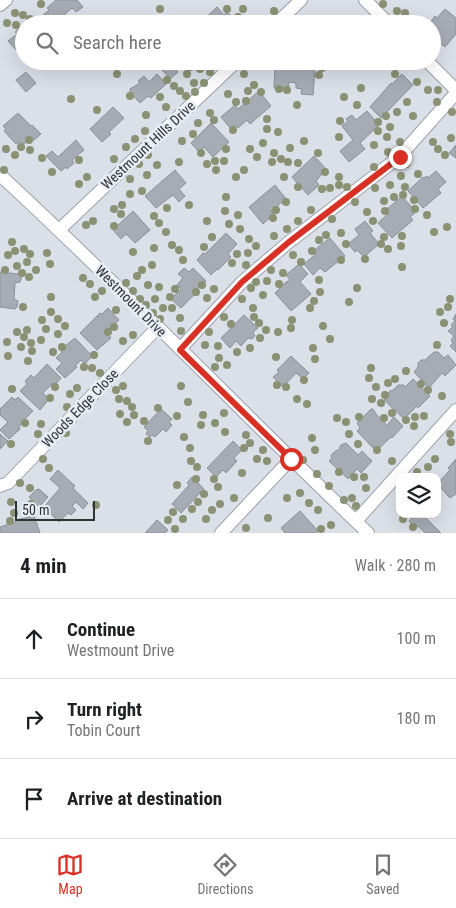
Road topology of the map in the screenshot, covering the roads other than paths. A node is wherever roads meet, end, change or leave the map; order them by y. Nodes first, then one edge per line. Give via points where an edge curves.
1 (6, 0) edge
2 (301, 0) edge
3 (365, 0) edge
4 (0, 5) edge
5 (285, 15) edge
6 (380, 15) edge
7 (228, 70) edge
8 (436, 70) edge
9 (456, 91) edge
10 (0, 175) edge
11 (59, 230) junction
12 (158, 328) junction
13 (180, 350) junction
14 (456, 410) edge
15 (291, 459) junction
16 (0, 486) edge
17 (356, 521) junction
18 (221, 533) edge
19 (368, 533) edge

1 - 4 street
2 - 5 street
3 - 6 street
7 - 11 street, Westmount Hills Drive
8 - 9 street
9 - 13 street via 400,157 242,282
10 - 11 street, Westmount Drive
11 - 12 street, Westmount Drive
12 - 13 street, Westmount Drive
12 - 16 street, Woods Edge Close via 8,483
13 - 15 street, Westmount Drive
14 - 17 street
15 - 17 street, Westmount Drive
15 - 18 street
17 - 19 street, Westmount Drive

